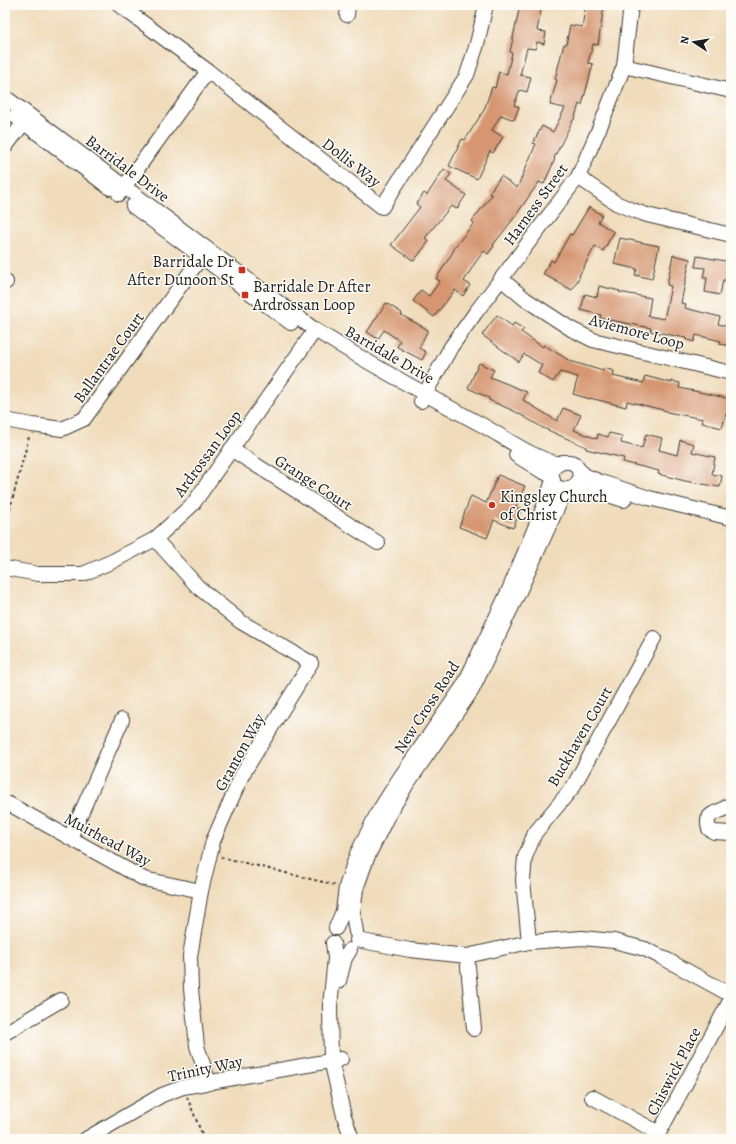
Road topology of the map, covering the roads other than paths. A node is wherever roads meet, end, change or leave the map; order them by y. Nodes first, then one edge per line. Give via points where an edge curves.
1 (119, 5) edge
2 (486, 5) edge
3 (631, 5) edge
4 (624, 66) junction
5 (208, 71) junction
6 (731, 91) edge
7 (5, 97) edge
8 (5, 109) edge
9 (27, 119) junction
10 (5, 147) edge
11 (578, 177) junction
12 (121, 191) junction
13 (731, 235) edge
14 (204, 253) junction
15 (501, 279) junction
16 (313, 334) junction
17 (731, 373) edge
18 (423, 398) junction
19 (5, 420) edge
20 (231, 449) junction
21 (579, 470) junction
22 (554, 473) junction
23 (570, 489) junction
24 (731, 518) edge
25 (731, 526) edge
26 (155, 539) junction
27 (378, 543) dead end
28 (5, 570) edge
29 (654, 638) dead end
30 (122, 720) dead end
31 (5, 804) edge
32 (731, 804) edge
33 (731, 833) edge
34 (70, 838) junction
35 (201, 892) junction
36 (336, 928) junction
37 (355, 941) junction
38 (529, 942) junction
39 (333, 943) junction
40 (467, 956) junction
41 (731, 995) edge
42 (731, 999) edge
43 (61, 1000) dead end
44 (474, 1029) dead end
45 (5, 1033) edge
46 (336, 1060) junction
47 (209, 1083) junction
48 (592, 1097) dead end
49 (86, 1139) edge
50 (352, 1139) edge
51 (362, 1139) edge

1 - 5 street, Dollis Way
2 - 5 street, Dollis Way via 467,75 382,207
3 - 4 street, Harness Street
4 - 6 street
4 - 11 street, Harness Street
5 - 12 street
7 - 9 street, Barridale Drive
8 - 9 street, Barridale Drive
9 - 10 street
9 - 12 street, Barridale Drive
11 - 13 street via 616,203 630,209
11 - 15 street, Harness Street
12 - 14 street, Barridale Drive
14 - 16 street, Barridale Drive
14 - 19 street, Ballantrae Court via 84,419 62,429
15 - 17 street, Aviemore Loop via 525,299 593,340
15 - 18 street, Harness Street via 451,348
16 - 18 street, Barridale Drive via 348,350
16 - 20 street, Ardrossan Loop
18 - 22 street, Barridale Drive via 508,440 533,455
20 - 26 street, Ardrossan Loop via 193,504
20 - 27 street, Grange Court
21 - 22 street via 570,462 562,462
21 - 23 street via 578,483
21 - 24 street via 598,482 679,506
22 - 23 street via 559,487
22 - 36 street, New Cross Road via 547,500 509,590 464,685 399,779 377,814 357,854 346,887 343,911
23 - 25 street via 605,494 646,507
23 - 37 street, New Cross Road via 559,504 472,690 407,784 367,858 356,890 353,913
26 - 28 street, Ardrossan Loop via 83,574 38,574
26 - 35 street, Granton Way via 198,587 241,622 311,664 242,775 214,841
29 - 38 street, Buckhaven Court via 573,786 535,833 525,857 523,880
30 - 34 street
31 - 34 street, Muirhead Way
32 - 33 street via 713,813 707,823 709,829 714,832
34 - 35 street, Muirhead Way via 144,879
35 - 47 street, Granton Way via 190,956 191,989 198,1046
36 - 37 street via 348,925 351,927
36 - 39 street via 332,935
37 - 39 street via 342,951
37 - 40 street
37 - 46 street via 345,958 340,979
38 - 40 street
38 - 41 street via 582,938 614,941 645,949
39 - 46 street via 335,958 330,1006
40 - 44 street
42 - 48 street, Chiswick Place via 659,1133
43 - 45 street
46 - 47 street, Trinity Way
46 - 50 street via 344,1116
46 - 51 street
47 - 49 street, Trinity Way via 183,1087 162,1095

